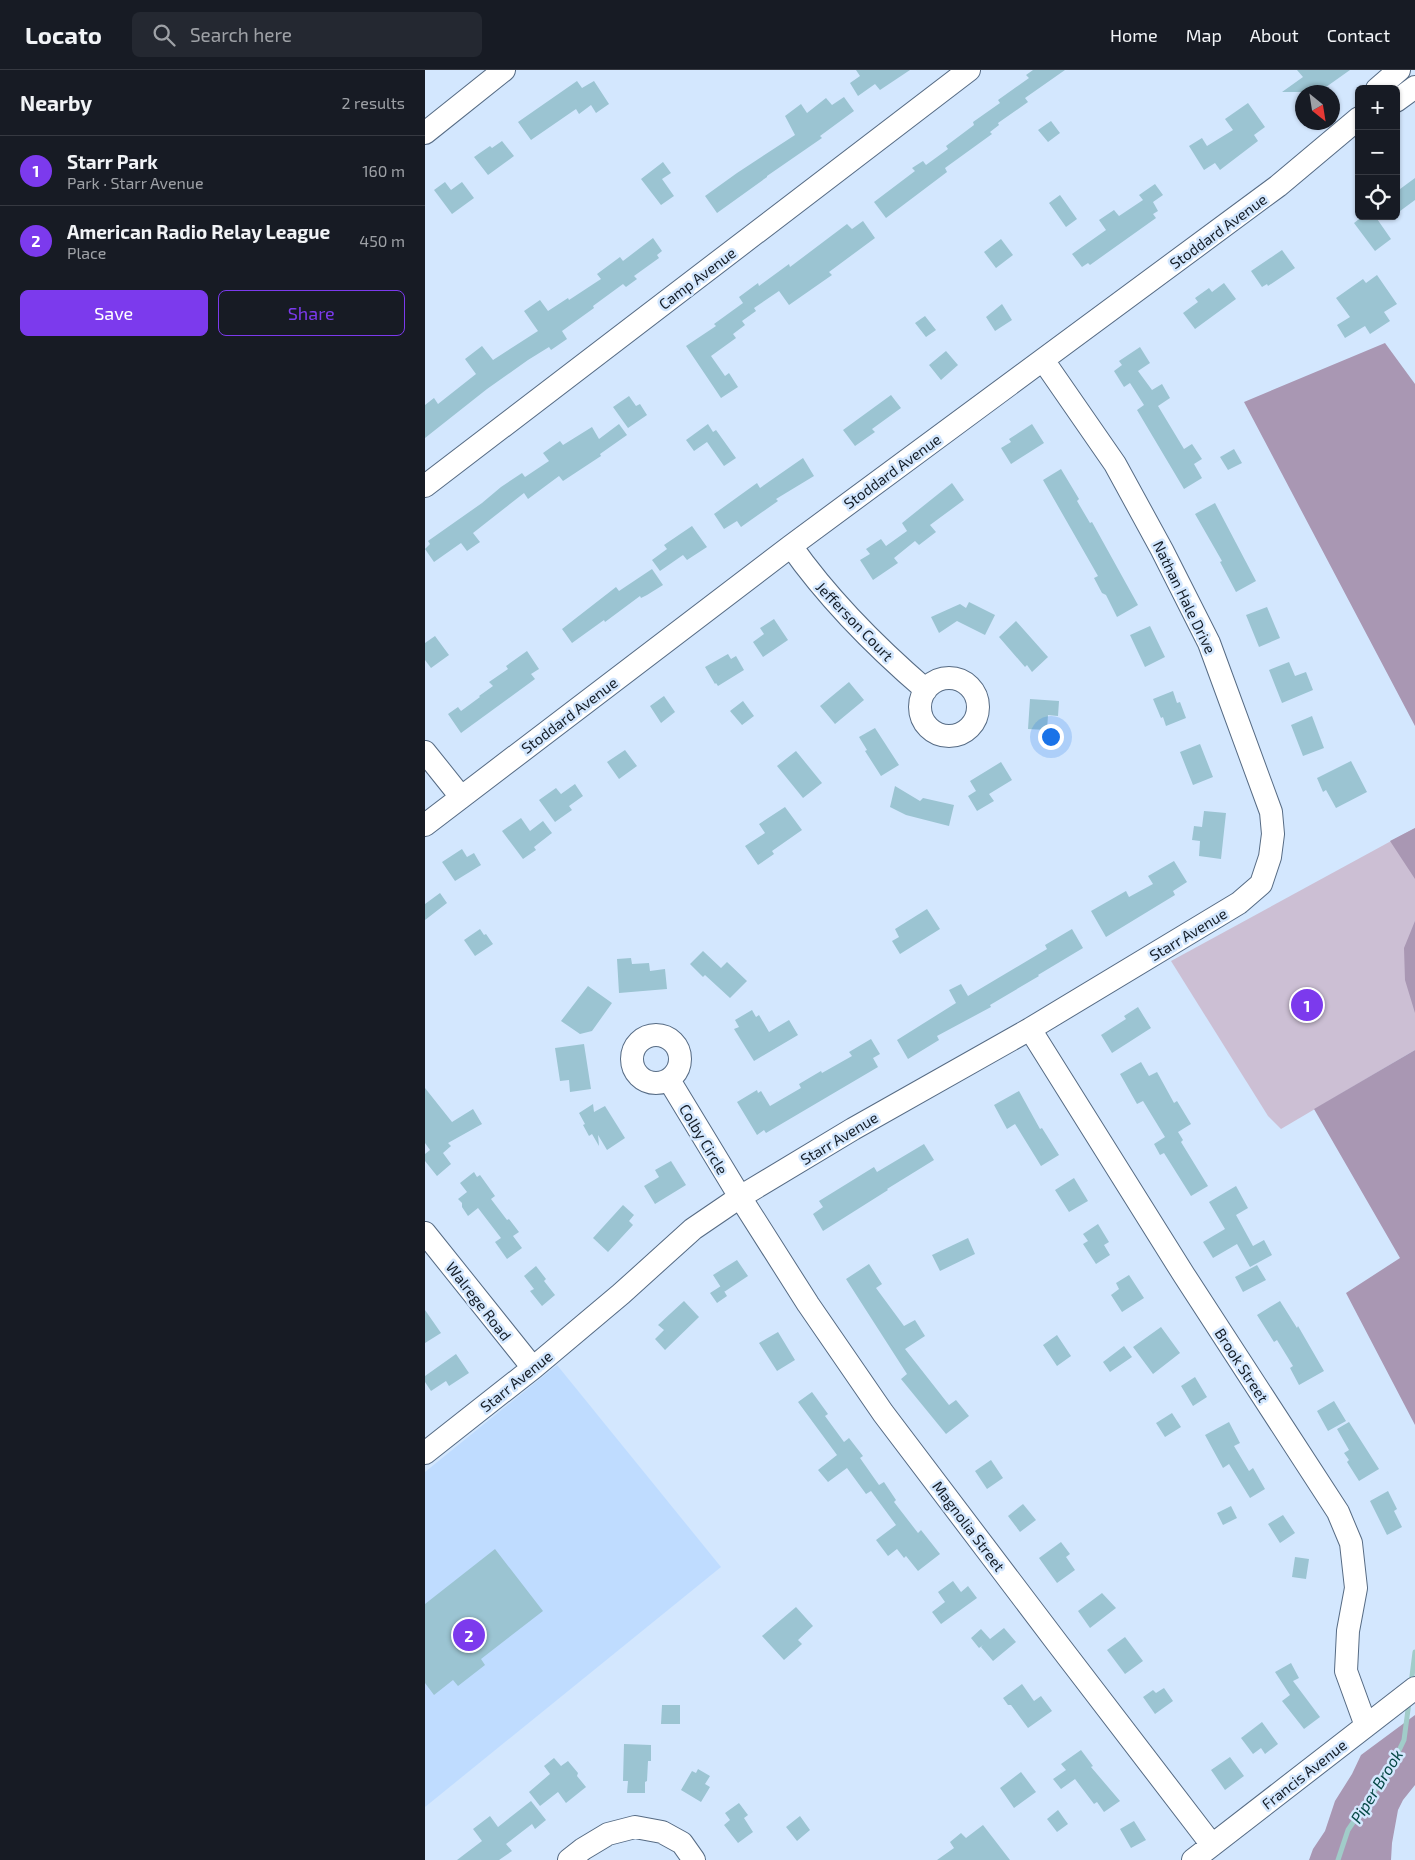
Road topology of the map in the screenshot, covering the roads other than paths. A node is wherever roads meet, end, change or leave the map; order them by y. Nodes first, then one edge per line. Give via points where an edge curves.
1 (504, 70) edge
2 (969, 70) edge
3 (1399, 70) edge
4 (1382, 85) edge
5 (1415, 87) edge
6 (1400, 98) edge
7 (1355, 121) edge
8 (425, 133) edge
9 (1043, 360) junction
10 (425, 486) edge
11 (791, 546) junction
12 (926, 690) dead end
13 (425, 752) edge
14 (461, 797) junction
15 (425, 825) edge
16 (1270, 857) joint
17 (1031, 1029) junction
18 (669, 1080) dead end
19 (740, 1198) junction
20 (425, 1233) edge
21 (533, 1368) junction
22 (425, 1453) edge
23 (1415, 1688) edge
24 (1366, 1726) junction
25 (1212, 1844) junction
26 (569, 1860) edge
27 (694, 1860) edge
28 (1193, 1860) edge

1 - 8 street
2 - 10 street, Camp Avenue
3 - 4 street
5 - 6 street
7 - 9 street, Stoddard Avenue via 1279,186
9 - 11 street, Stoddard Avenue
9 - 16 street, Nathan Hale Drive via 1115,464 1209,643 1271,812
11 - 12 street, Jefferson Court via 836,604
11 - 14 street, Stoddard Avenue
13 - 14 street
14 - 15 street, Stoddard Avenue
16 - 17 street, Starr Avenue via 1261,884 1239,903
17 - 19 street, Starr Avenue via 853,1129
17 - 24 street, Brook Street via 1184,1275 1338,1512 1351,1543 1356,1588 1348,1631 1346,1671
18 - 19 street, Colby Circle
19 - 21 street, Starr Avenue via 693,1229
19 - 25 street, Magnolia Street via 883,1413
20 - 21 street, Walrege Road
21 - 22 street, Starr Avenue
23 - 24 street, Francis Avenue
24 - 25 street, Francis Avenue
25 - 28 street, Francis Avenue
26 - 27 street via 608,1834 635,1827 662,1832 682,1843

